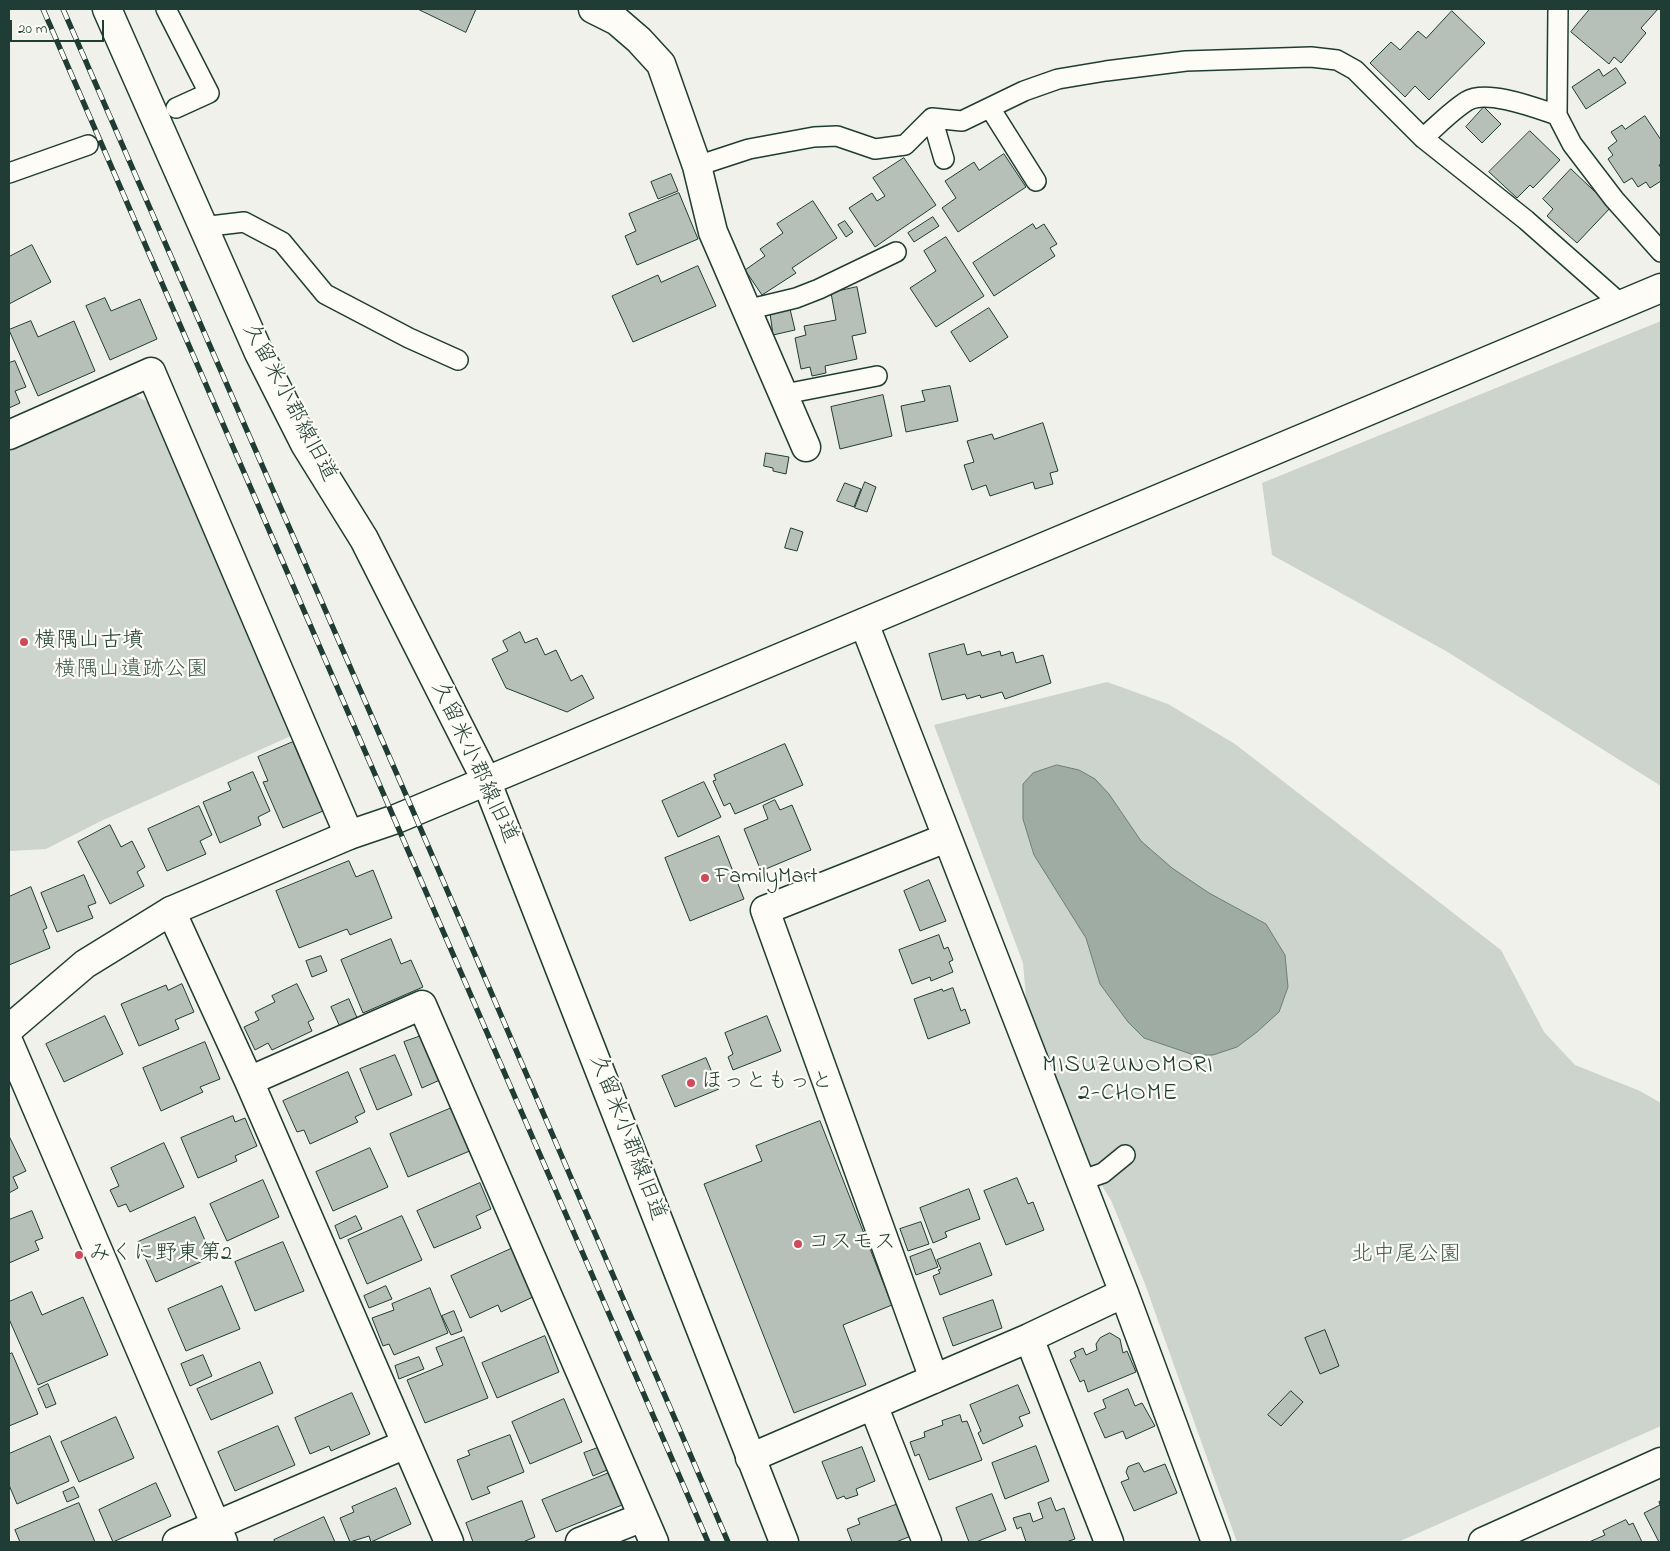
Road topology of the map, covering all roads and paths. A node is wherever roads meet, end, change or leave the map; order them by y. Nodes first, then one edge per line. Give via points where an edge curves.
1 (107, 9) edge
2 (166, 9) edge
3 (593, 9) edge
4 (1558, 9) edge
5 (176, 108) dead end
6 (990, 108) junction
7 (1557, 115) junction
8 (932, 118) junction
9 (1423, 138) junction
10 (88, 145) dead end
11 (944, 159) dead end
12 (696, 166) junction
13 (9, 173) edge
14 (1036, 181) dead end
15 (202, 227) junction
16 (896, 252) dead end
17 (1661, 252) edge
18 (1661, 288) edge
19 (1621, 304) junction
20 (746, 310) junction
21 (458, 360) dead end
22 (876, 376) dead end
23 (785, 394) junction
24 (9, 435) edge
25 (806, 447) dead end
26 (864, 623) junction
27 (486, 780) junction
28 (349, 835) junction
29 (946, 838) junction
30 (171, 911) junction
31 (9, 1029) edge
32 (9, 1043) edge
33 (249, 1081) junction
34 (1125, 1155) dead end
35 (1080, 1181) junction
36 (1124, 1293) junction
37 (1029, 1338) junction
38 (934, 1380) junction
39 (873, 1405) junction
40 (406, 1444) junction
41 (750, 1458) junction
42 (1661, 1462) edge
43 (643, 1517) junction
44 (219, 1534) edge
45 (177, 1542) edge
46 (449, 1542) edge
47 (580, 1542) edge
48 (654, 1542) edge
49 (784, 1542) edge
50 (928, 1542) edge
51 (1109, 1542) edge
52 (1216, 1542) edge
53 (1482, 1542) edge

1 - 15 street, 久留米小郡線旧道
2 - 5 lane via 209,93
3 - 12 street via 617,21 661,64
4 - 7 lane
6 - 8 lane via 962,121
6 - 9 lane via 1058,79 1186,61 1312,57 1337,60 1354,70
6 - 14 lane
7 - 9 lane via 1512,100 1469,100
7 - 17 lane via 1572,144 1614,199
8 - 11 lane
8 - 12 lane via 906,145 875,149 837,136 814,137 750,149
9 - 19 lane via 1526,220
10 - 13 lane
12 - 20 street via 712,232
15 - 21 lane via 244,222 282,242 325,294
15 - 27 street, 久留米小郡線旧道 via 259,353 305,444 364,539
16 - 20 lane via 812,292
18 - 19 street
19 - 26 street
20 - 23 street
22 - 23 lane
23 - 25 street
24 - 28 street via 151,372
26 - 27 street
26 - 29 street
27 - 28 street via 396,819
27 - 41 street, 久留米小郡線旧道
28 - 30 street
29 - 35 street
29 - 38 street via 765,910
30 - 31 street via 85,964
30 - 33 street
32 - 44 street
33 - 40 street
33 - 43 street via 422,1005
34 - 35 lane via 1103,1173
35 - 36 street
36 - 37 street
36 - 52 street
37 - 38 street
37 - 51 street
38 - 39 street
39 - 41 street
39 - 50 street
40 - 44 street
40 - 46 street
41 - 49 street, 久留米小郡線旧道
42 - 53 street
43 - 47 street
43 - 48 street
44 - 45 street

